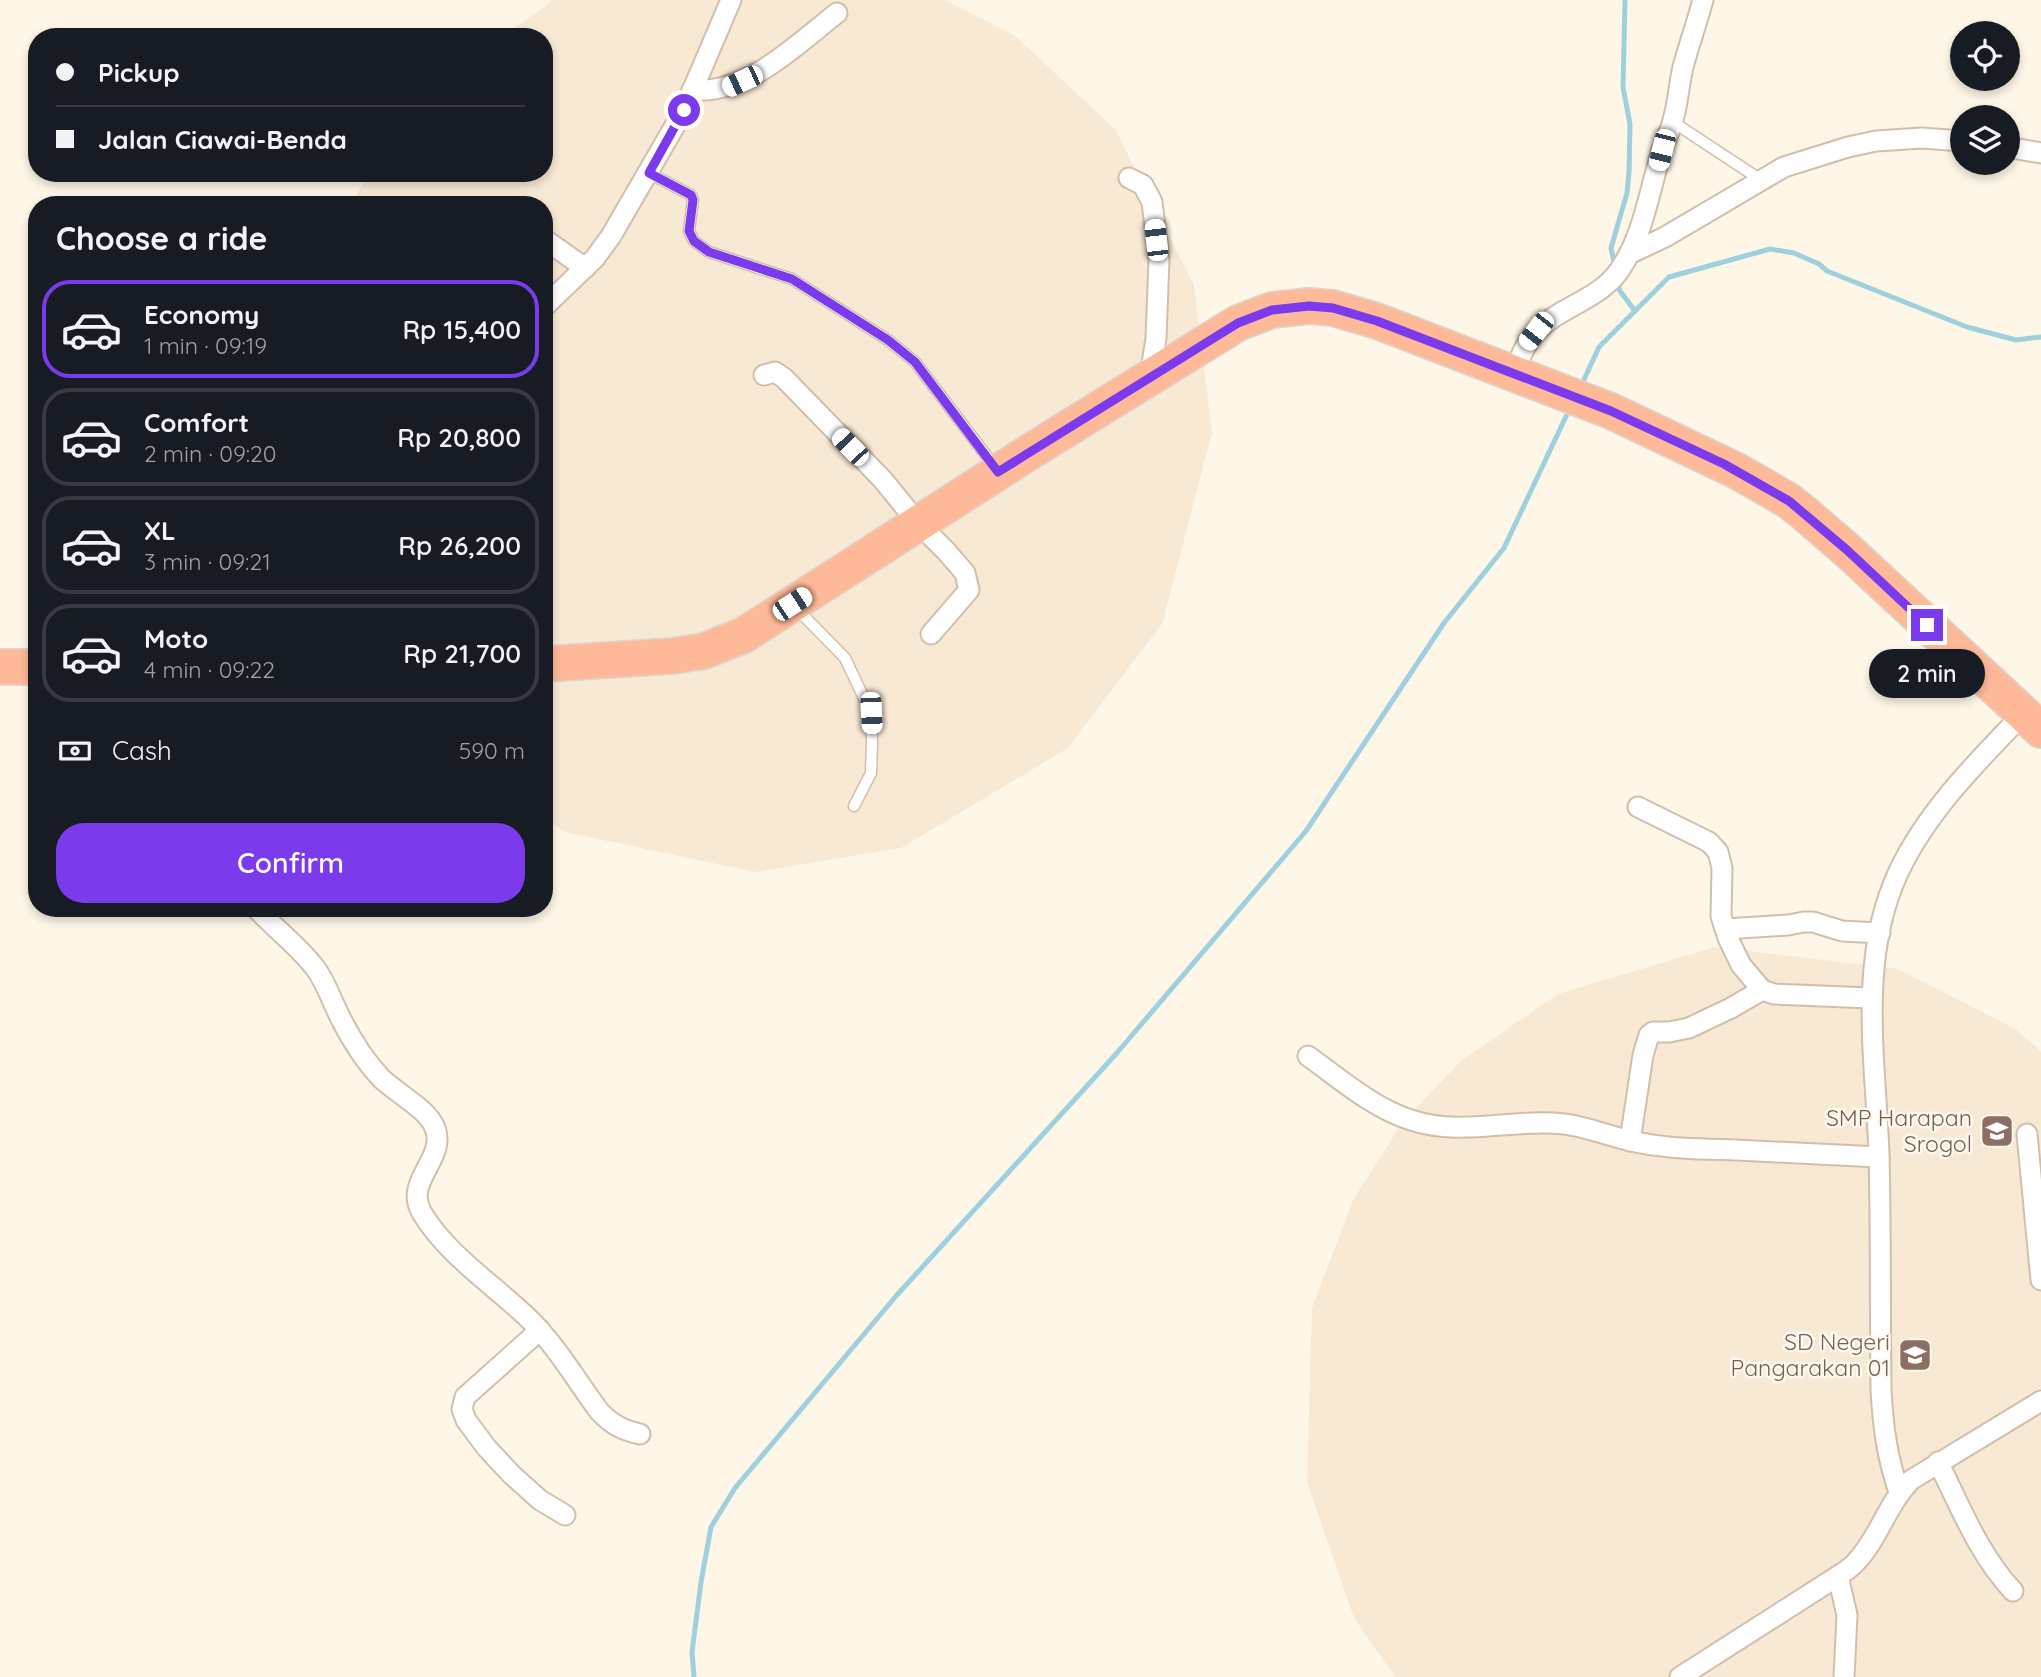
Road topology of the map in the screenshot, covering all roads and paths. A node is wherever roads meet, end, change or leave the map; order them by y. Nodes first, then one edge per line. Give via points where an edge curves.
1 (731, 0) edge
2 (1703, 0) edge
3 (837, 13) dead end
4 (692, 90) junction
5 (1673, 122) junction
6 (1950, 140) edge
7 (2020, 149) edge
8 (2041, 153) edge
9 (649, 173) junction
10 (1129, 178) dead end
11 (1761, 180) junction
12 (553, 245) edge
13 (1629, 254) junction
14 (585, 268) junction
15 (553, 298) edge
16 (764, 375) dead end
17 (1520, 375) junction
18 (1150, 377) junction
19 (998, 472) junction
20 (918, 523) junction
21 (792, 604) junction
22 (931, 634) dead end
23 (553, 663) edge
24 (0, 667) edge
25 (28, 667) edge
26 (2032, 722) edge
27 (854, 806) dead end
28 (1638, 807) dead end
29 (265, 917) edge
30 (1725, 929) junction
31 (1880, 933) junction
32 (1762, 990) junction
33 (1871, 998) junction
34 (1308, 1056) dead end
35 (2027, 1133) dead end
36 (1630, 1140) junction
37 (1879, 1157) junction
38 (2041, 1280) edge
39 (540, 1330) junction
40 (2041, 1401) edge
41 (640, 1434) dead end
42 (1938, 1462) junction
43 (1899, 1492) junction
44 (565, 1515) dead end
45 (1838, 1576) junction
46 (2013, 1591) dead end
47 (1680, 1677) edge
48 (1844, 1677) edge

1 - 4 street
2 - 5 street
3 - 4 street via 758,74 727,88
4 - 9 street
5 - 11 lane
5 - 13 street
6 - 11 street via 1876,141 1784,167
7 - 8 street
9 - 14 street via 611,236
9 - 19 lane via 691,195 689,231 709,252 792,279 862,322 915,362
10 - 18 street via 1143,185 1152,202 1159,272
11 - 13 street
12 - 14 street
13 - 17 street via 1607,284 1536,331 1525,347
14 - 15 street
16 - 20 street via 775,372 784,378
17 - 18 highway via 1377,321 1309,306 1272,310 1238,323
17 - 26 highway via 1611,411 1789,501
18 - 19 highway
19 - 20 highway
20 - 21 highway
20 - 22 street via 965,573 969,584 965,597
21 - 23 highway via 744,635 704,652
21 - 27 lane via 845,658 871,713 871,773
24 - 25 highway
26 - 31 street via 1964,775 1942,803 1899,872
28 - 30 street via 1709,842 1718,852
29 - 39 street via 317,970 365,1058 436,1129 435,1150 418,1187 422,1213 466,1263
30 - 31 street via 1813,922 1842,931
30 - 32 street via 1741,965
31 - 33 street
32 - 33 street
32 - 36 street via 1689,1028 1649,1035
33 - 37 street
34 - 36 street via 1364,1096 1409,1120 1447,1128 1565,1124
35 - 38 street
36 - 37 street via 1680,1148
37 - 43 street via 1883,1427
39 - 41 street via 598,1411 619,1428
39 - 44 street via 465,1397 462,1409 511,1474
40 - 42 street
42 - 43 street
42 - 46 street via 1981,1547
43 - 45 street via 1856,1563
45 - 47 street
45 - 48 street via 1847,1615

